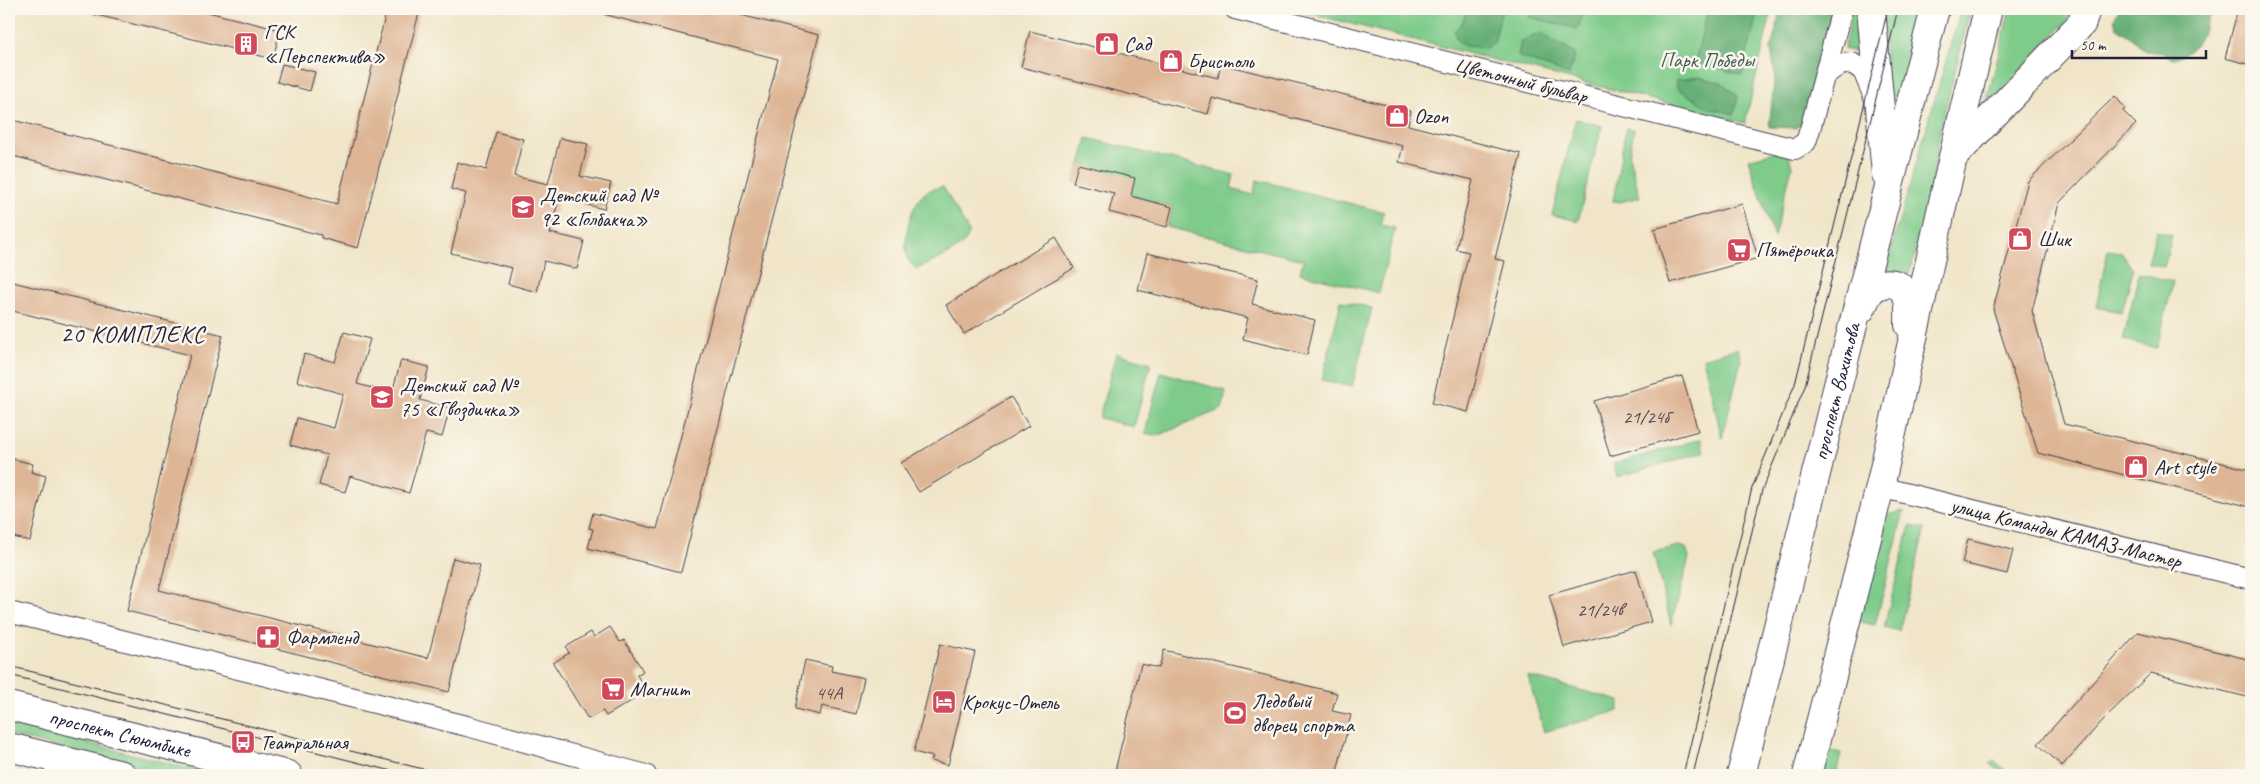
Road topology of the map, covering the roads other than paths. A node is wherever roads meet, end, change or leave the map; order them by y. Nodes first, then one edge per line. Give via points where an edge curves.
1 (1235, 9) edge
2 (1842, 9) edge
3 (1871, 9) edge
4 (1936, 9) edge
5 (1988, 9) edge
6 (2086, 9) edge
7 (1824, 76) junction
8 (1880, 110) junction
9 (1953, 157) junction
10 (1888, 193) junction
11 (1852, 329) junction
12 (1910, 349) junction
13 (1880, 487) junction
14 (2251, 579) edge
15 (9, 612) edge
16 (9, 706) edge
17 (1754, 726) junction
18 (9, 747) edge
19 (1814, 747) junction
20 (122, 775) edge
21 (288, 775) edge
22 (646, 775) edge
23 (1741, 775) edge
24 (1757, 775) edge
25 (1801, 775) edge
26 (1807, 775) edge

1 - 7 street, Цветочный бульвар via 1795,149 1806,142
2 - 7 street
3 - 8 main road
4 - 10 main road, проспект Вахитова
5 - 9 main road
6 - 9 main road via 2082,23
7 - 8 street via 1839,65 1852,63 1863,72
8 - 10 main road
9 - 12 main road
10 - 11 main road, проспект Вахитова
11 - 12 main road via 1870,291 1881,284 1894,283 1904,290 1909,305
11 - 17 main road, проспект Вахитова
12 - 13 main road
13 - 14 street, улица Команды КАМАЗ-Мастер
13 - 19 main road
15 - 22 street via 466,726
16 - 21 main road, проспект Сююмбике
17 - 23 main road, проспект Вахитова
17 - 24 main road
18 - 20 main road, проспект Сююмбике
19 - 25 main road
19 - 26 main road

